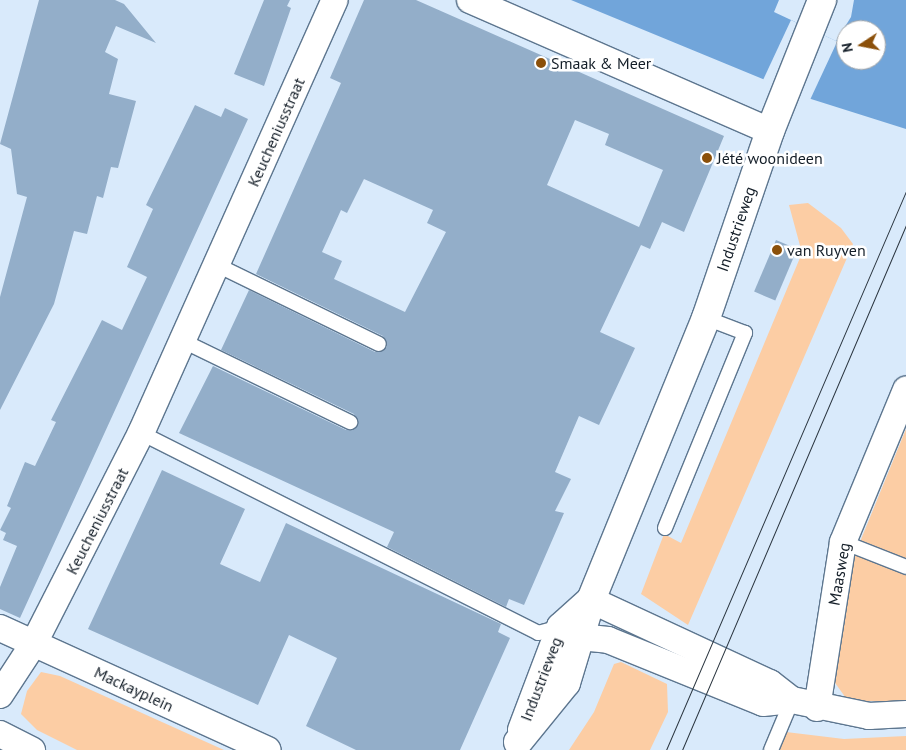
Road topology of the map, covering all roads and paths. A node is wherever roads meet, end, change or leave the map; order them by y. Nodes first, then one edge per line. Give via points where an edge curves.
1 (335, 0) edge
2 (470, 0) edge
3 (822, 0) edge
4 (832, 0) edge
5 (813, 30) junction
6 (770, 131) junction
7 (217, 264) junction
8 (706, 318) junction
9 (182, 342) junction
10 (379, 344) dead end
11 (906, 390) edge
12 (350, 422) dead end
13 (142, 433) junction
14 (665, 528) dead end
15 (843, 542) junction
16 (906, 567) edge
17 (591, 600) junction
18 (0, 628) edge
19 (571, 632) junction
20 (34, 643) junction
21 (0, 695) edge
22 (792, 700) junction
23 (818, 708) junction
24 (906, 714) edge
25 (0, 734) edge
26 (516, 746) edge
27 (32, 750) edge
28 (268, 750) edge
29 (771, 750) edge

1 - 7 street, Keucheniusstraat
2 - 6 street
3 - 5 main road
4 - 5 main road
5 - 6 main road, Industrieweg
6 - 8 main road, Industrieweg
7 - 9 street, Keucheniusstraat
7 - 10 lane
8 - 14 lane via 745,333
8 - 17 main road, Industrieweg
9 - 12 lane
9 - 13 street, Keucheniusstraat
11 - 15 street, Maasweg
13 - 19 lane via 538,633
13 - 20 street, Keucheniusstraat
15 - 16 lane
15 - 23 street, Maasweg
17 - 19 main road, Industrieweg
17 - 22 street via 770,683
18 - 20 street, Mackayplein
19 - 22 street via 608,640 762,703
19 - 26 main road, Industrieweg via 561,692
20 - 21 street, Keucheniusstraat
20 - 28 street, Mackayplein
22 - 23 street
22 - 29 lane
23 - 24 street via 869,716
25 - 27 street

